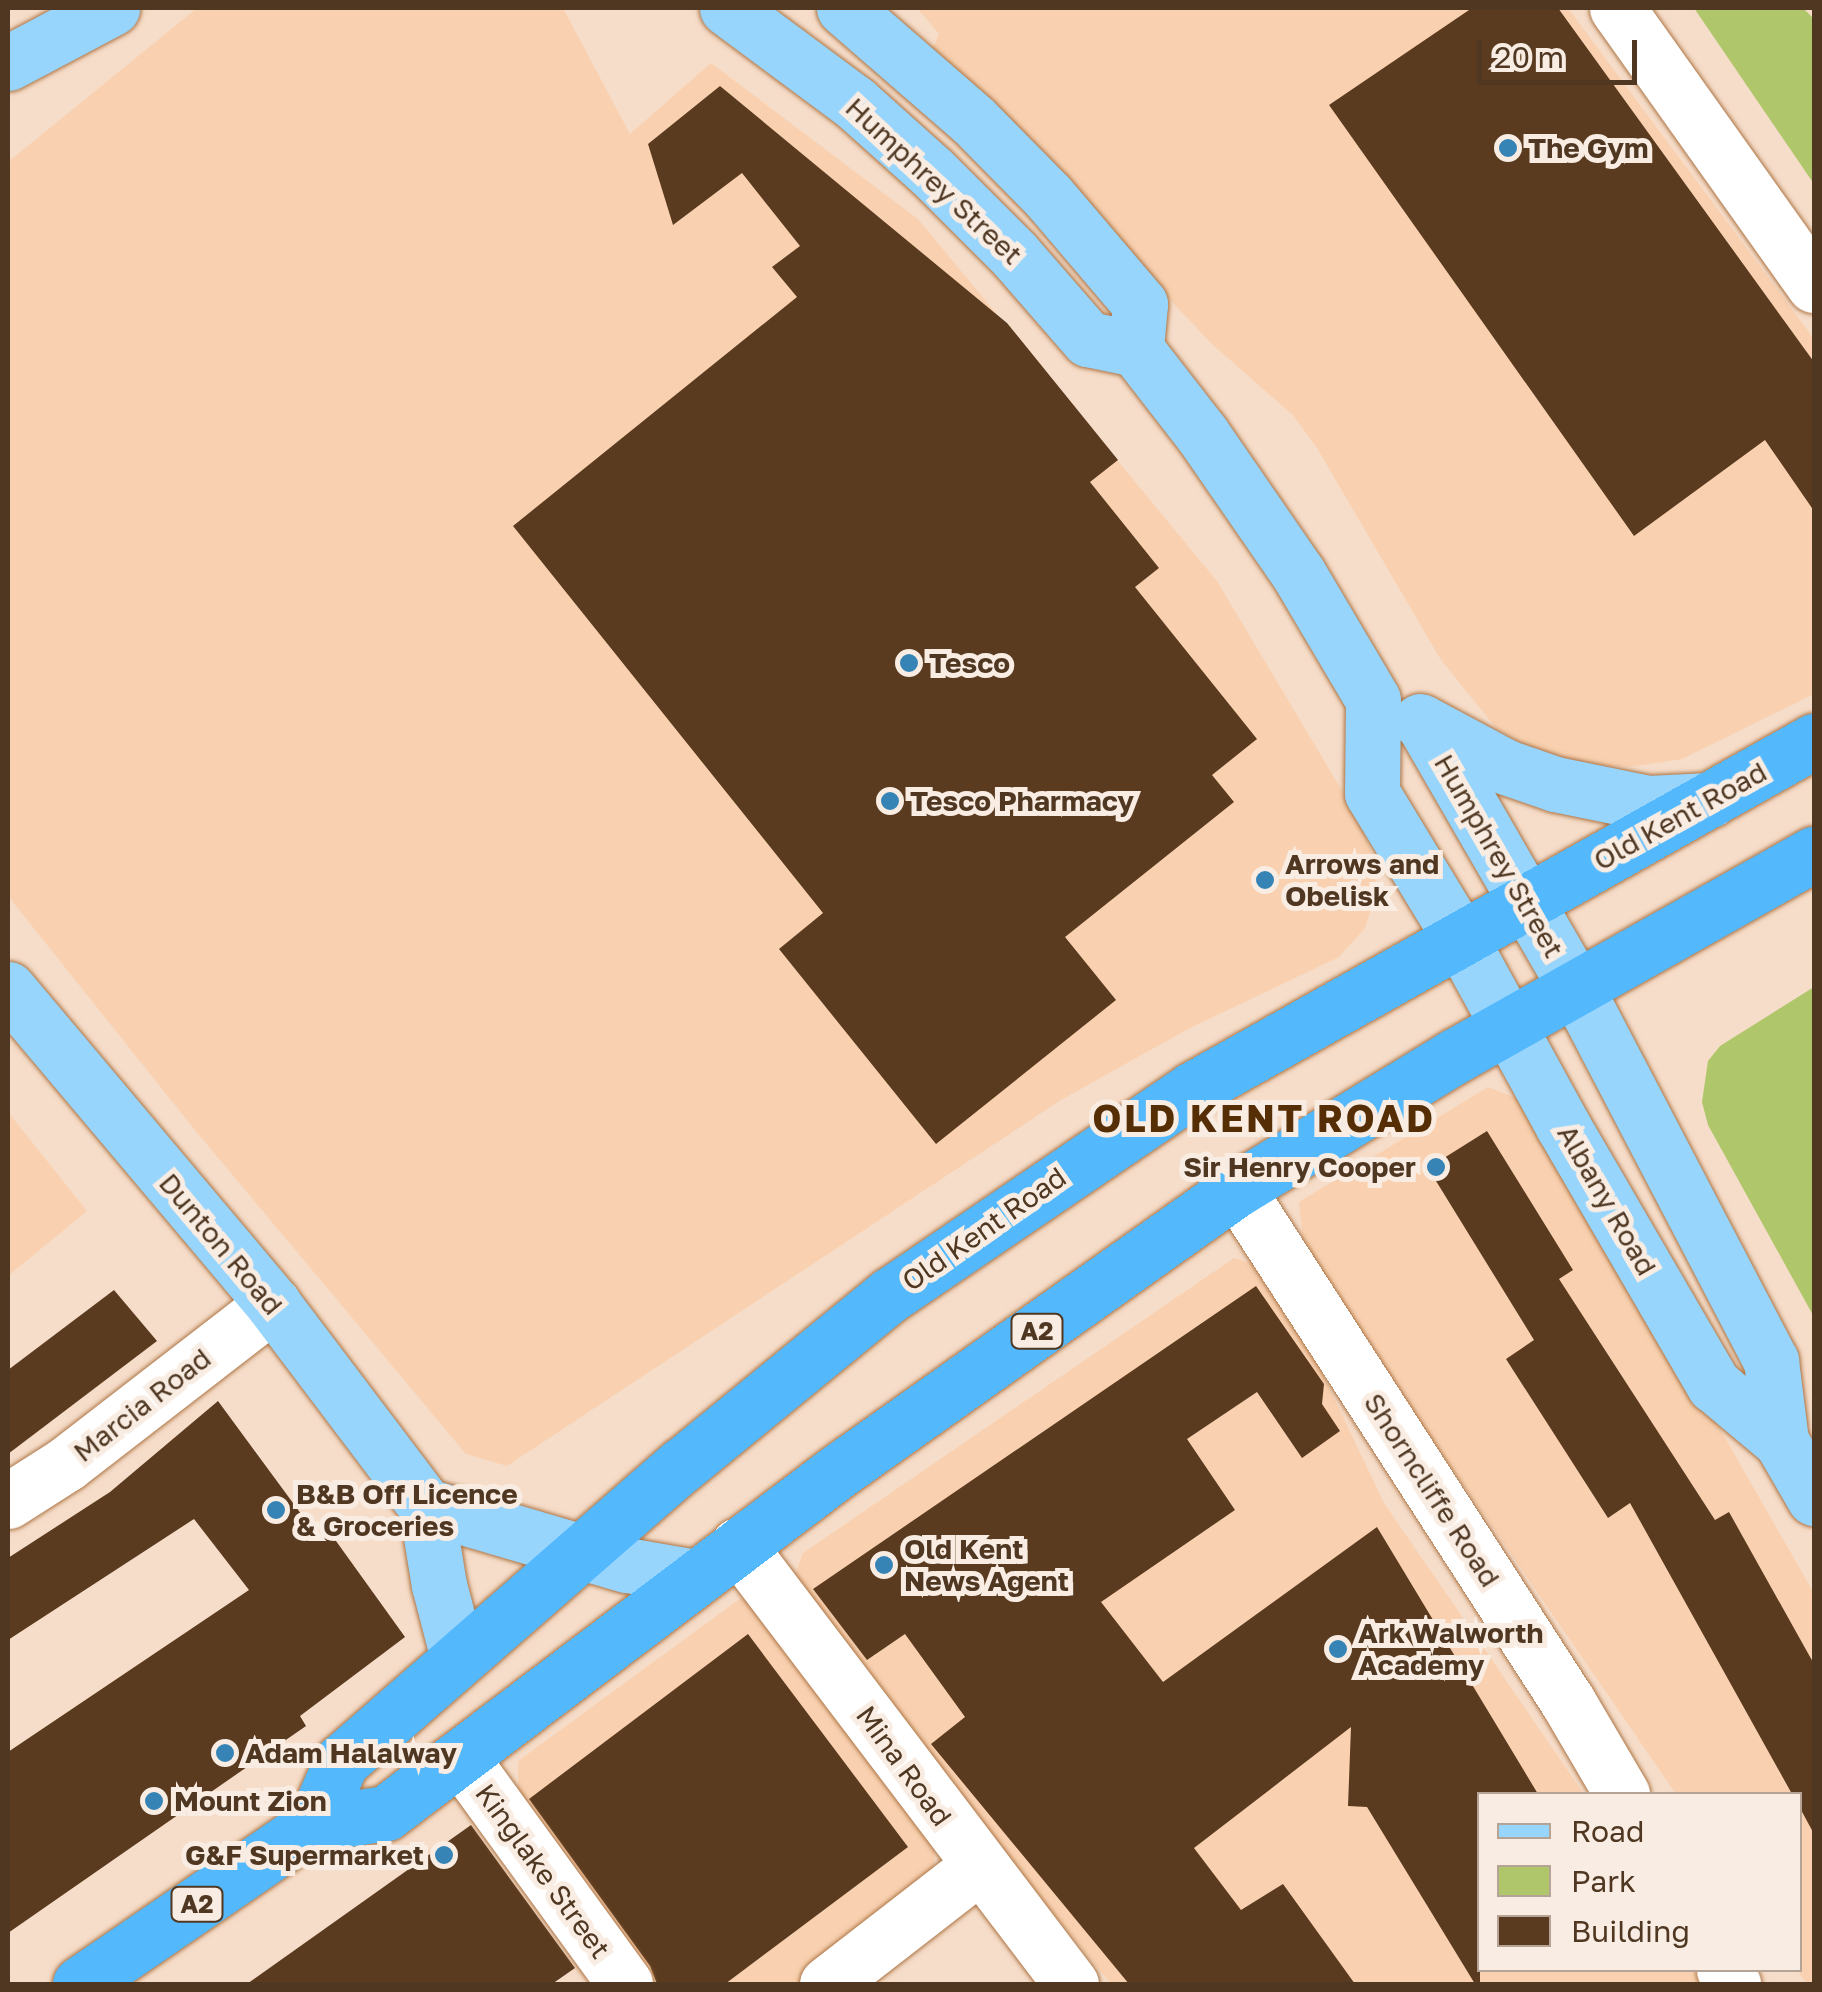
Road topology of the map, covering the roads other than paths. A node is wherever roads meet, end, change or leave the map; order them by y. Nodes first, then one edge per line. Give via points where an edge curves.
1 (112, 8) edge
2 (728, 8) edge
3 (844, 8) edge
4 (1617, 8) edge
5 (8, 63) edge
6 (1814, 285) edge
7 (1136, 349) junction
8 (1373, 700) junction
9 (1423, 723) junction
10 (1814, 741) edge
11 (1710, 800) junction
12 (1814, 854) edge
13 (1526, 902) junction
14 (1460, 938) junction
15 (8, 989) edge
16 (1577, 990) junction
17 (1508, 1027) junction
18 (1237, 1189) junction
19 (273, 1304) junction
20 (1780, 1442) junction
21 (1814, 1498) edge
22 (8, 1501) edge
23 (426, 1506) junction
24 (581, 1553) junction
25 (717, 1561) junction
26 (458, 1658) junction
27 (461, 1758) junction
28 (1621, 1792) edge
29 (314, 1824) junction
30 (978, 1867) junction
31 (112, 1976) edge
32 (625, 1984) edge
33 (828, 1984) edge
34 (1071, 1984) edge

1 - 5 main road
2 - 7 main road, Humphrey Street via 919,160 1088,339
3 - 7 main road via 974,121 1048,196 1140,304
4 - 6 street
7 - 8 main road via 1298,574
8 - 9 main road, Humphrey Street
8 - 14 main road via 1372,792
9 - 11 main road, Humphrey Street via 1506,767 1555,784 1648,803
9 - 13 main road, Humphrey Street
10 - 11 highway, Old Kent Road
11 - 13 highway, Old Kent Road
12 - 16 highway, A2
13 - 14 highway, Old Kent Road
13 - 16 main road, Humphrey Street
14 - 17 main road, Albany Road
14 - 24 highway, Old Kent Road via 1193,1089 1066,1172 890,1296
15 - 19 main road, Dunton Road
16 - 17 highway, A2
16 - 20 main road, Albany Road via 1770,1361
17 - 18 highway, A2
17 - 20 main road, Albany Road via 1714,1386
18 - 25 highway, A2
18 - 28 street, Shorncliffe Road
19 - 22 street, Marcia Road
19 - 23 main road, Dunton Road
20 - 21 main road, Albany Road
23 - 24 main road
23 - 26 main road, Dunton Road
24 - 25 main road
24 - 26 highway, Old Kent Road
25 - 27 highway, A2
25 - 30 street, Mina Road
26 - 29 highway, Old Kent Road via 341,1762
27 - 29 highway, A2 via 386,1813
27 - 32 street, Kinglake Street
29 - 31 highway, A2
30 - 33 street
30 - 34 street, Mina Road

